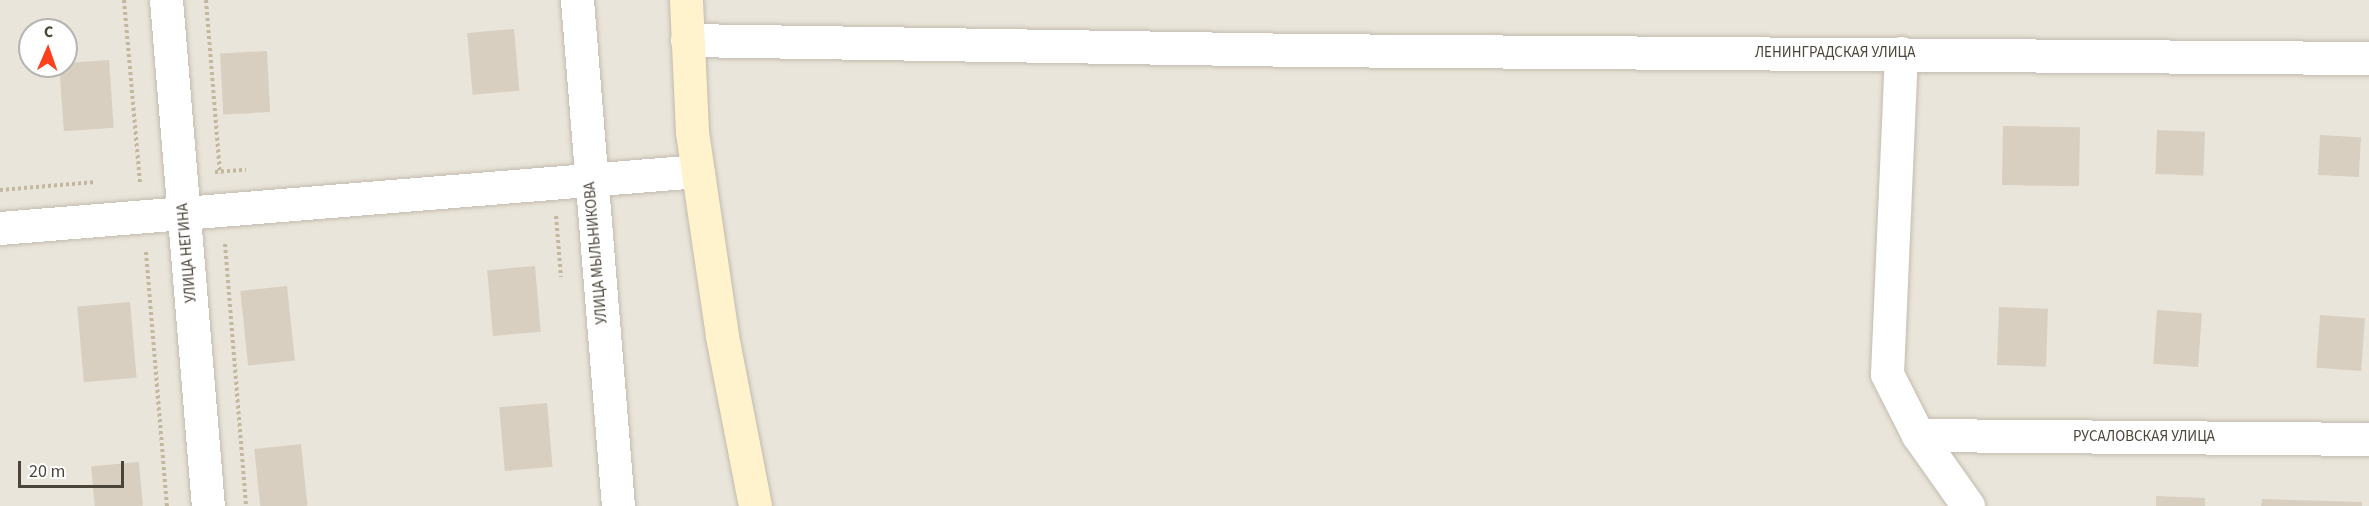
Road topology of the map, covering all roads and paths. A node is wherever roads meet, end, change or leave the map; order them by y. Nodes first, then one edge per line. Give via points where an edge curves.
1 (166, 0) edge
2 (206, 0) edge
3 (577, 0) edge
4 (686, 0) edge
5 (687, 40) junction
6 (1901, 53) junction
7 (2369, 58) edge
8 (698, 171) junction
9 (590, 180) junction
10 (222, 211) junction
11 (184, 215) junction
12 (0, 228) edge
13 (1918, 435) junction
14 (2369, 439) edge
15 (208, 506) edge
16 (246, 506) edge
17 (618, 506) edge
18 (755, 506) edge
19 (1968, 506) edge

1 - 11 street, УЛИЦА НЕГИНА
2 - 10 path
3 - 9 street, УЛИЦА МЫЛЬНИКОВА
4 - 5 street
5 - 6 street, ЛЕНИНГРАДСКАЯ УЛИЦА via 1302,50
5 - 8 street
6 - 7 street, ЛЕНИНГРАДСКАЯ УЛИЦА
6 - 13 street via 1887,374
8 - 9 street
8 - 18 street via 722,336
9 - 10 street
9 - 17 street, УЛИЦА МЫЛЬНИКОВА
10 - 11 street
10 - 16 path
11 - 12 street
11 - 15 street, УЛИЦА НЕГИНА
13 - 14 street, РУСАЛОВСКАЯ УЛИЦА
13 - 19 street

